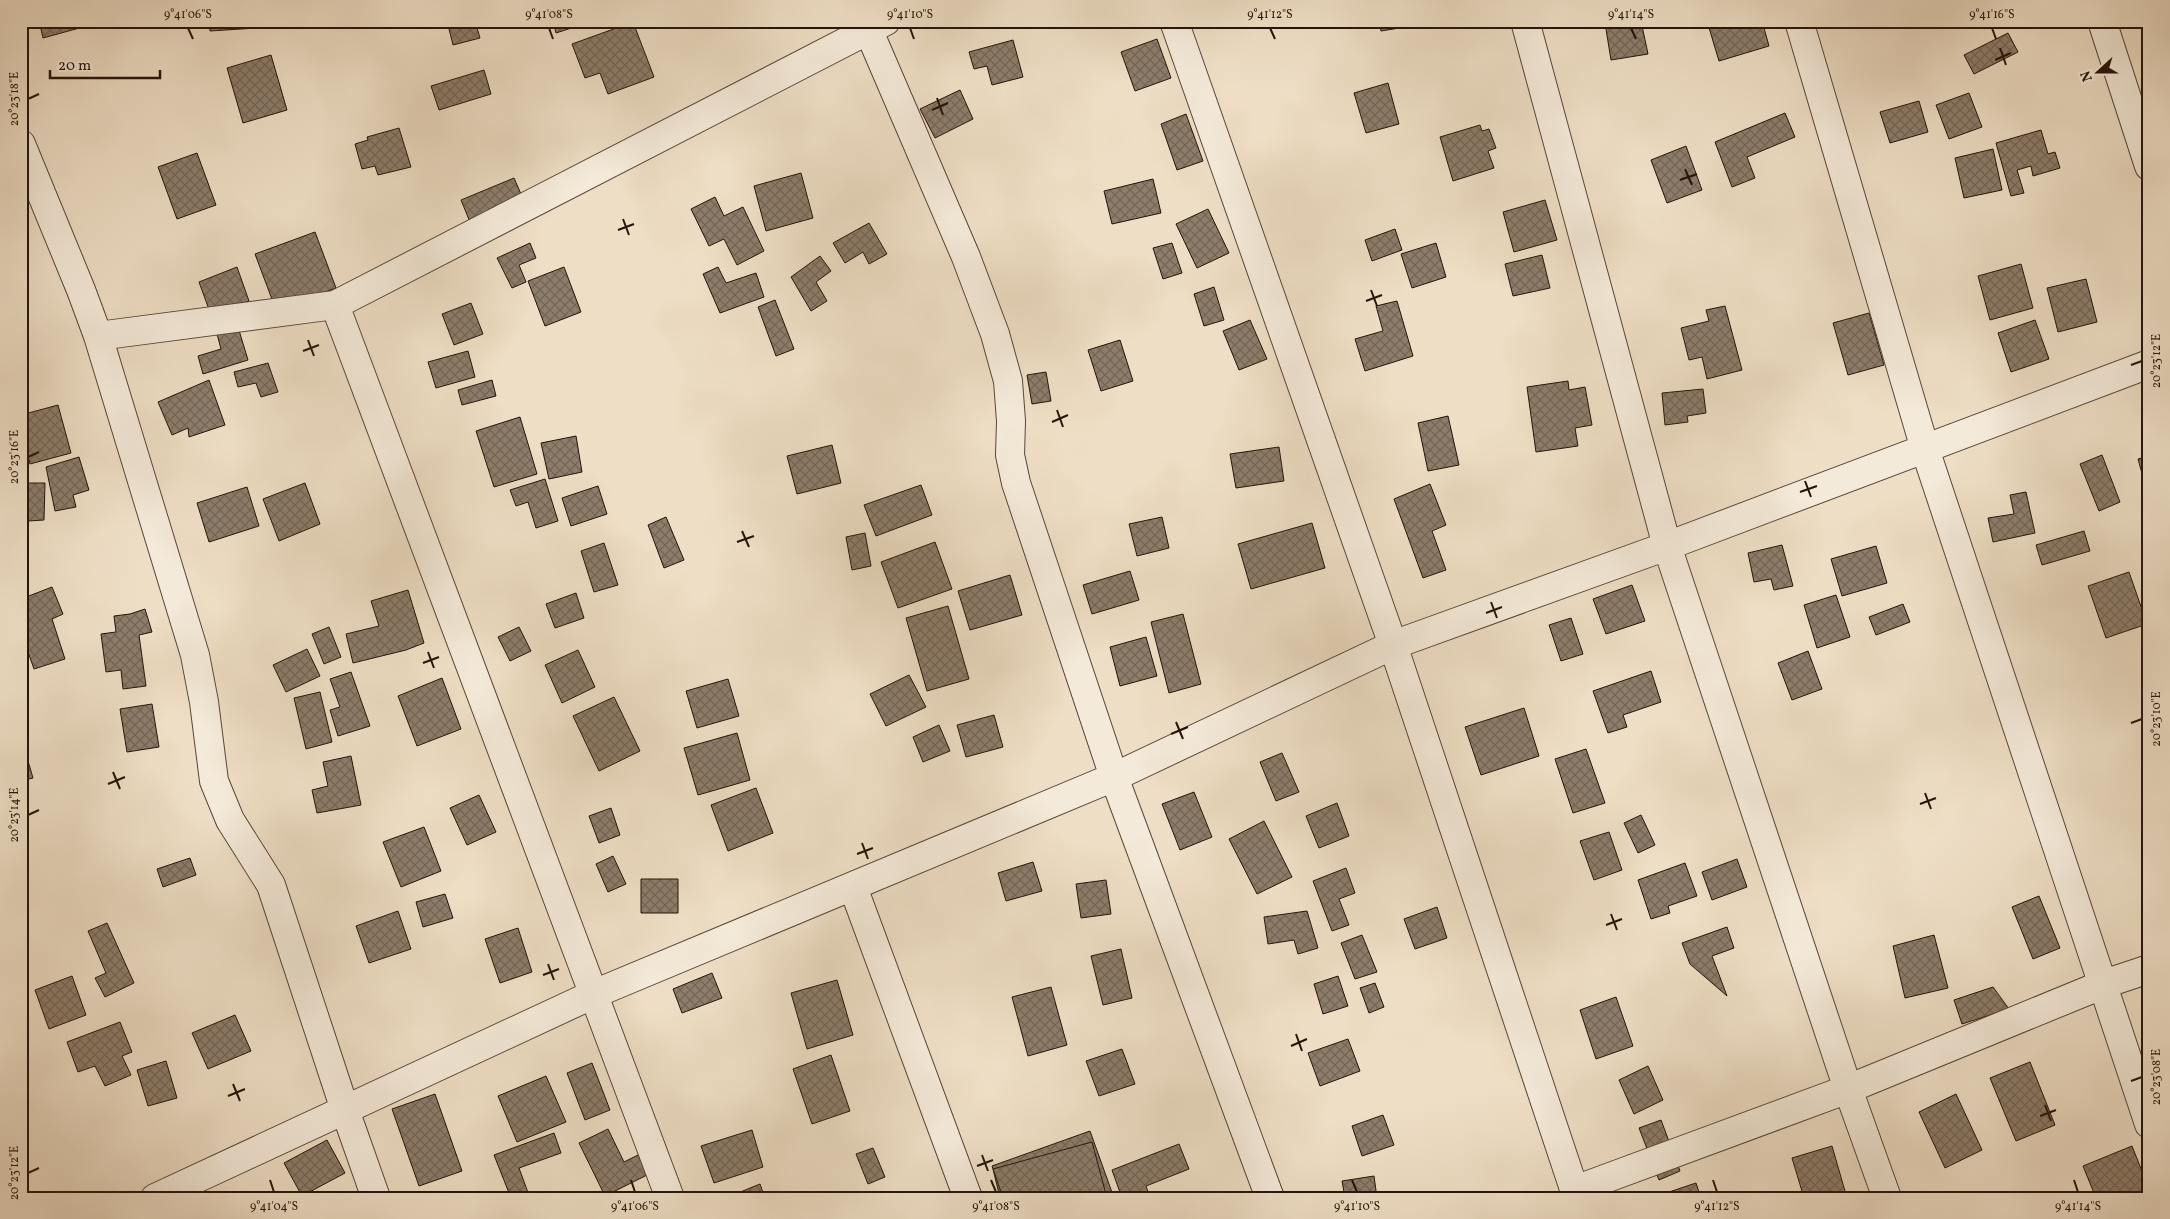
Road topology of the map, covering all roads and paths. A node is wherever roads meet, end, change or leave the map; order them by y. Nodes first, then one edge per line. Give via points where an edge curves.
1 (1174, 21) edge
2 (1525, 21) edge
3 (1799, 21) edge
4 (2102, 21) edge
5 (877, 25) edge
6 (21, 144) edge
7 (2149, 166) edge
8 (335, 305) junction
9 (98, 336) junction
10 (2149, 364) edge
11 (1925, 449) junction
12 (1667, 546) junction
13 (1393, 645) junction
14 (1114, 777) junction
15 (853, 887) junction
16 (2149, 969) edge
17 (2104, 984) junction
18 (594, 994) junction
19 (1848, 1089) junction
20 (345, 1110) junction
21 (2149, 1124) edge
22 (1576, 1194) edge
23 (155, 1198) edge
24 (376, 1198) edge
25 (670, 1198) edge
26 (968, 1198) edge
27 (1270, 1198) edge
28 (1887, 1198) edge

1 - 13 street
2 - 12 street
3 - 11 street
4 - 7 street
5 - 8 street
5 - 14 street via 995,334 1008,381 1010,454 1016,483
6 - 9 street
8 - 9 street
8 - 18 street
9 - 20 street via 195,654 214,780 230,820 270,885
10 - 11 street
11 - 12 street
11 - 17 street
12 - 13 street
12 - 19 street
13 - 14 street
13 - 22 street
14 - 15 street
14 - 27 street
15 - 18 street
15 - 26 street
16 - 17 street
17 - 19 street
17 - 21 street
18 - 20 street
18 - 25 street
19 - 22 street
19 - 28 street
20 - 23 street
20 - 24 street

